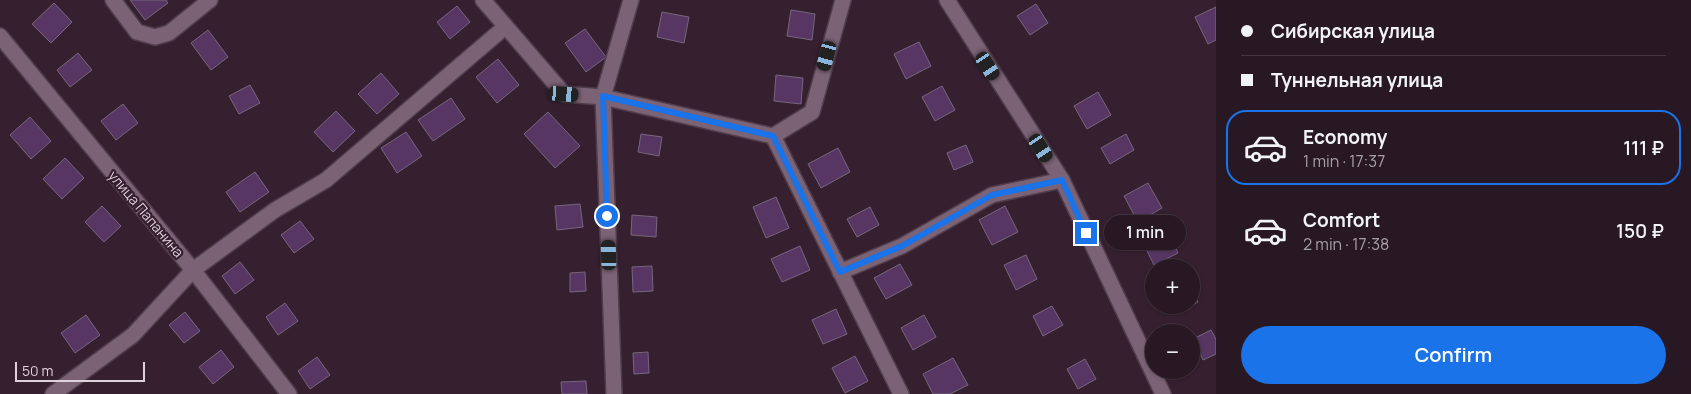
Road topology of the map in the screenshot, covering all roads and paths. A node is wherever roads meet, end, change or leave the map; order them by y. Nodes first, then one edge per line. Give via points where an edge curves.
1 (113, 0) edge
2 (210, 0) edge
3 (483, 0) edge
4 (631, 0) edge
5 (843, 0) edge
6 (946, 0) edge
7 (505, 27) junction
8 (0, 36) edge
9 (603, 96) junction
10 (773, 136) junction
11 (1062, 180) junction
12 (193, 270) junction
13 (840, 272) junction
14 (54, 394) edge
15 (289, 394) edge
16 (614, 394) edge
17 (901, 394) edge
18 (1163, 394) edge

1 - 2 street via 137,32 154,37 170,33
3 - 7 street
4 - 9 street
5 - 10 street via 812,112
6 - 11 street
7 - 9 street via 564,94
7 - 12 street via 326,180 275,210
8 - 12 street, улица Папанина
9 - 10 street
9 - 16 street
10 - 13 street
11 - 13 street via 992,195 902,246
11 - 18 street
12 - 14 street via 133,336
12 - 15 street, улица Папанина
13 - 17 street

